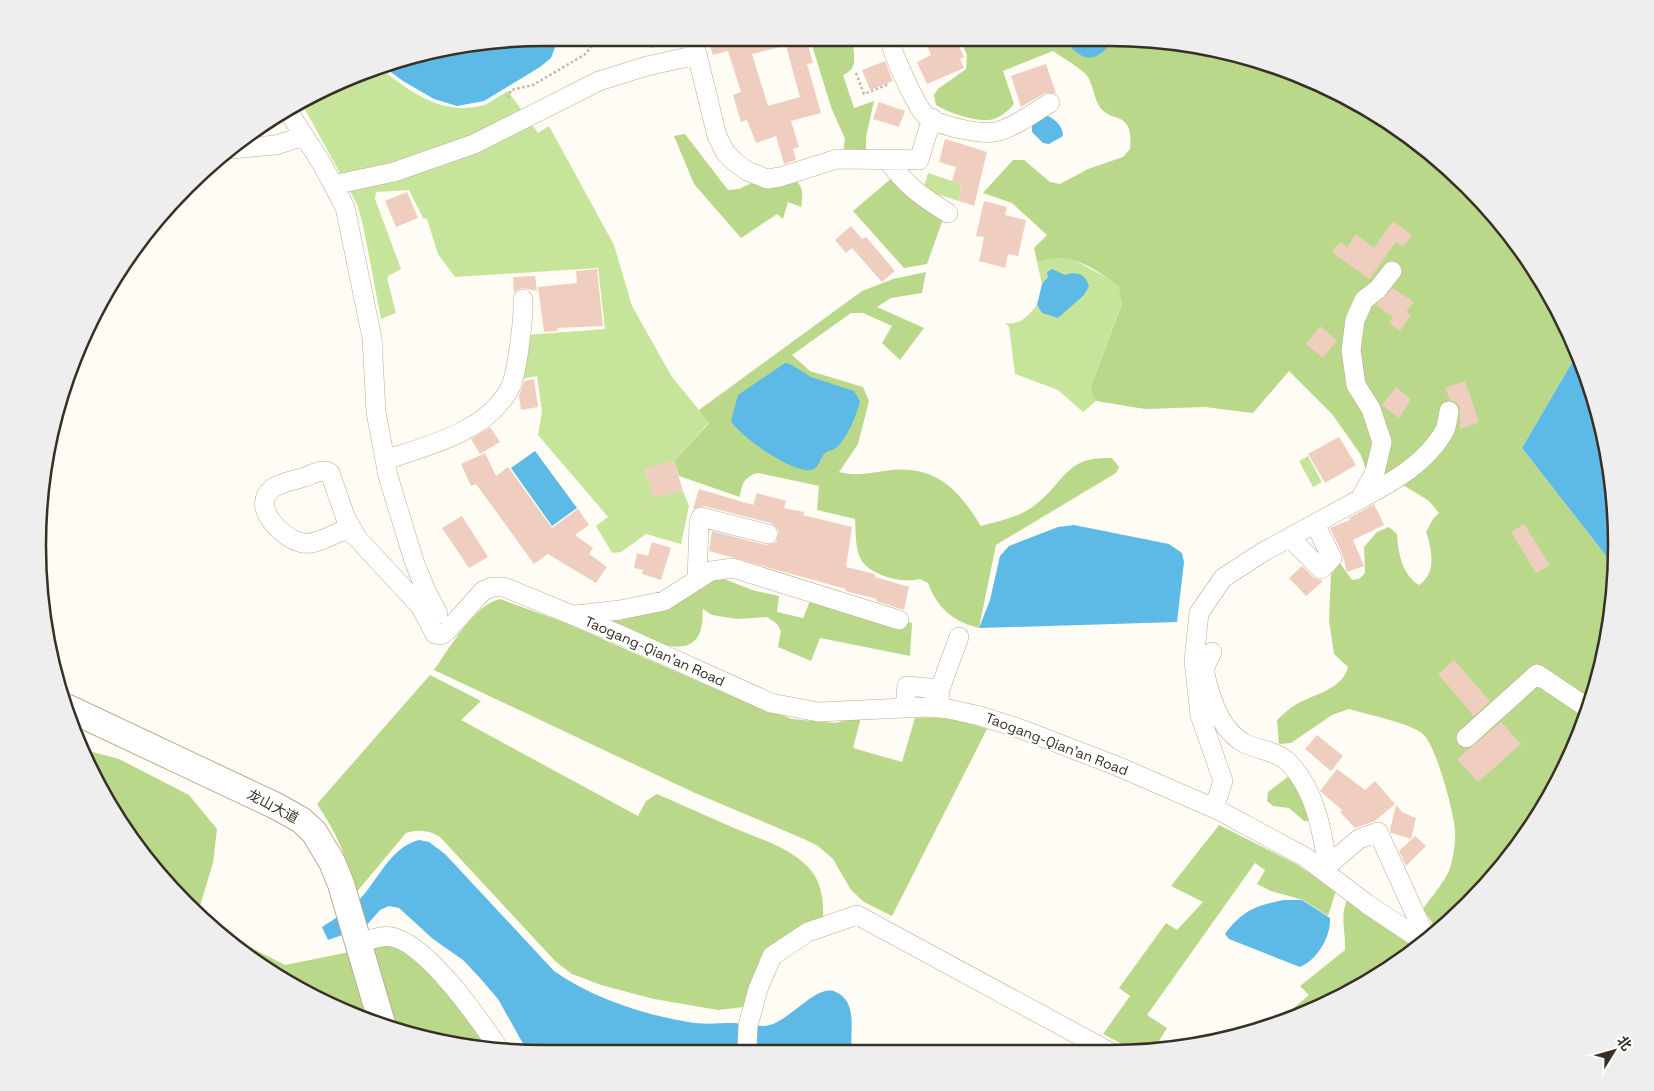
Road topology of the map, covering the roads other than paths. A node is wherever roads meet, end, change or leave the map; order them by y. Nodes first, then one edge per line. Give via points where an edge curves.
1 (893, 46) edge
2 (696, 48) edge
3 (1050, 103) dead end
4 (291, 116) edge
5 (932, 118) junction
6 (304, 136) junction
7 (243, 148) edge
8 (887, 160) junction
9 (333, 185) junction
10 (948, 213) dead end
11 (1392, 271) dead end
12 (522, 299) dead end
13 (1449, 411) dead end
14 (385, 460) junction
15 (1360, 500) junction
16 (1315, 524) junction
17 (768, 534) dead end
18 (356, 537) junction
19 (1290, 538) junction
20 (697, 580) junction
21 (574, 615) junction
22 (899, 620) dead end
23 (447, 631) junction
24 (959, 637) dead end
25 (1204, 659) junction
26 (940, 689) junction
27 (1582, 704) edge
28 (905, 708) junction
29 (938, 708) junction
30 (75, 711) edge
31 (1466, 738) dead end
32 (1214, 808) junction
33 (1328, 871) junction
34 (1423, 933) edge
35 (1419, 936) edge
36 (358, 942) junction
37 (380, 1016) edge
38 (494, 1042) edge
39 (747, 1045) edge
40 (1097, 1045) edge

1 - 5 street via 905,78 925,114
2 - 8 street via 718,136 725,152 747,171 767,179 837,159
2 - 9 street via 599,81 474,144 394,172
3 - 5 street via 998,131 980,133
4 - 6 street
5 - 8 street via 919,160
6 - 7 street via 276,145
6 - 9 street
8 - 10 street via 902,180
9 - 14 street via 345,207 372,338 376,412
11 - 15 street via 1364,300 1355,320 1350,350 1356,385 1371,409 1382,442 1375,472
12 - 14 street via 523,322 510,389 490,415 450,438
13 - 15 street via 1445,429 1428,452 1393,482
14 - 23 street via 414,560
15 - 16 street
16 - 19 street
16 - 19 street via 1332,558 1320,569
17 - 20 street via 701,517
18 - 18 street via 346,529 314,543 302,543 274,526 266,512 266,497 273,489 327,470
18 - 23 street via 420,606 435,634
19 - 25 street via 1223,578 1200,612
20 - 21 street via 664,601
20 - 22 street via 711,571 734,568
21 - 23 street, Taogang-Qian'an Road via 504,588 492,587 483,591
21 - 28 street, Taogang-Qian'an Road via 771,702 818,712
24 - 26 street
25 - 32 street via 1200,715 1223,781
25 - 33 street via 1207,687 1229,729 1244,743 1286,760 1299,774 1313,801
26 - 28 street via 907,686
26 - 29 street
27 - 31 street via 1537,674
28 - 29 street, Taogang-Qian'an Road
29 - 32 street, Taogang-Qian'an Road via 980,716 1021,729 1118,766
30 - 36 main road, 龙山大道 via 301,820 327,850
32 - 33 street, Taogang-Qian'an Road
33 - 34 street via 1359,839 1378,832
33 - 35 street, Taogang-Qian'an Road
36 - 37 main road, 龙山大道
36 - 38 street via 392,937 406,943 429,960 458,992
39 - 40 street via 748,1026 758,989 772,956 808,932 857,915

